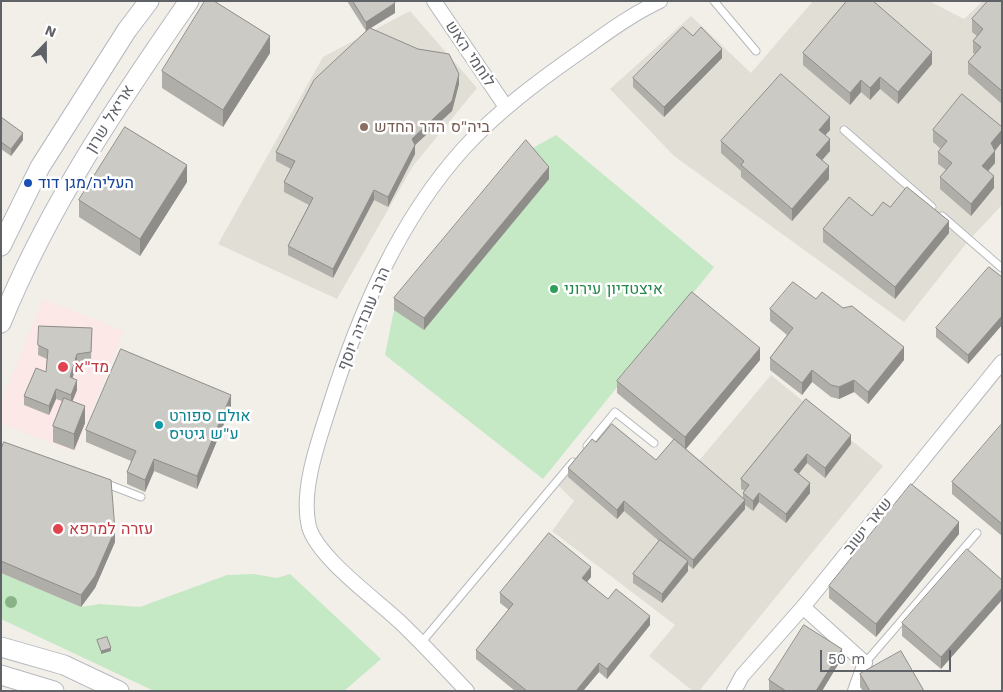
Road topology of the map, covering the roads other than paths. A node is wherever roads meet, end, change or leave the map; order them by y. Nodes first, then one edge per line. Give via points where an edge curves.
1 (149, 1) edge
2 (189, 1) edge
3 (434, 1) edge
4 (660, 1) edge
5 (714, 1) edge
6 (756, 50) dead end
7 (506, 107) junction
8 (844, 130) dead end
9 (1, 246) edge
10 (1002, 268) edge
11 (1, 323) edge
12 (1002, 362) edge
13 (654, 444) dead end
14 (584, 449) edge
15 (578, 457) edge
16 (94, 479) edge
17 (141, 496) edge
18 (977, 533) dead end
19 (803, 607) junction
20 (421, 643) junction
21 (1, 647) edge
22 (865, 663) junction
23 (1, 675) edge
24 (54, 691) edge
25 (119, 691) edge
26 (467, 691) edge
27 (734, 691) edge
28 (855, 691) edge

1 - 9 main road, אריאל שרון via 40,167
2 - 11 main road, אריאל שרון via 114,111 70,186 32,253
3 - 7 street, לוחמי האש
4 - 7 street, הרב עובדיה יוסף via 637,12
5 - 6 lane
7 - 20 street, הרב עובדיה יוסף via 437,181 390,258 344,360 309,482 309,528 318,546
8 - 10 lane
12 - 19 street, שאר ישוב
13 - 14 lane via 615,412
15 - 20 lane
16 - 17 lane
18 - 22 lane
19 - 22 street
19 - 27 street, שאר ישוב via 748,668
20 - 26 street, הרב עובדיה יוסף
21 - 25 main road via 64,665
22 - 28 street
23 - 24 main road

